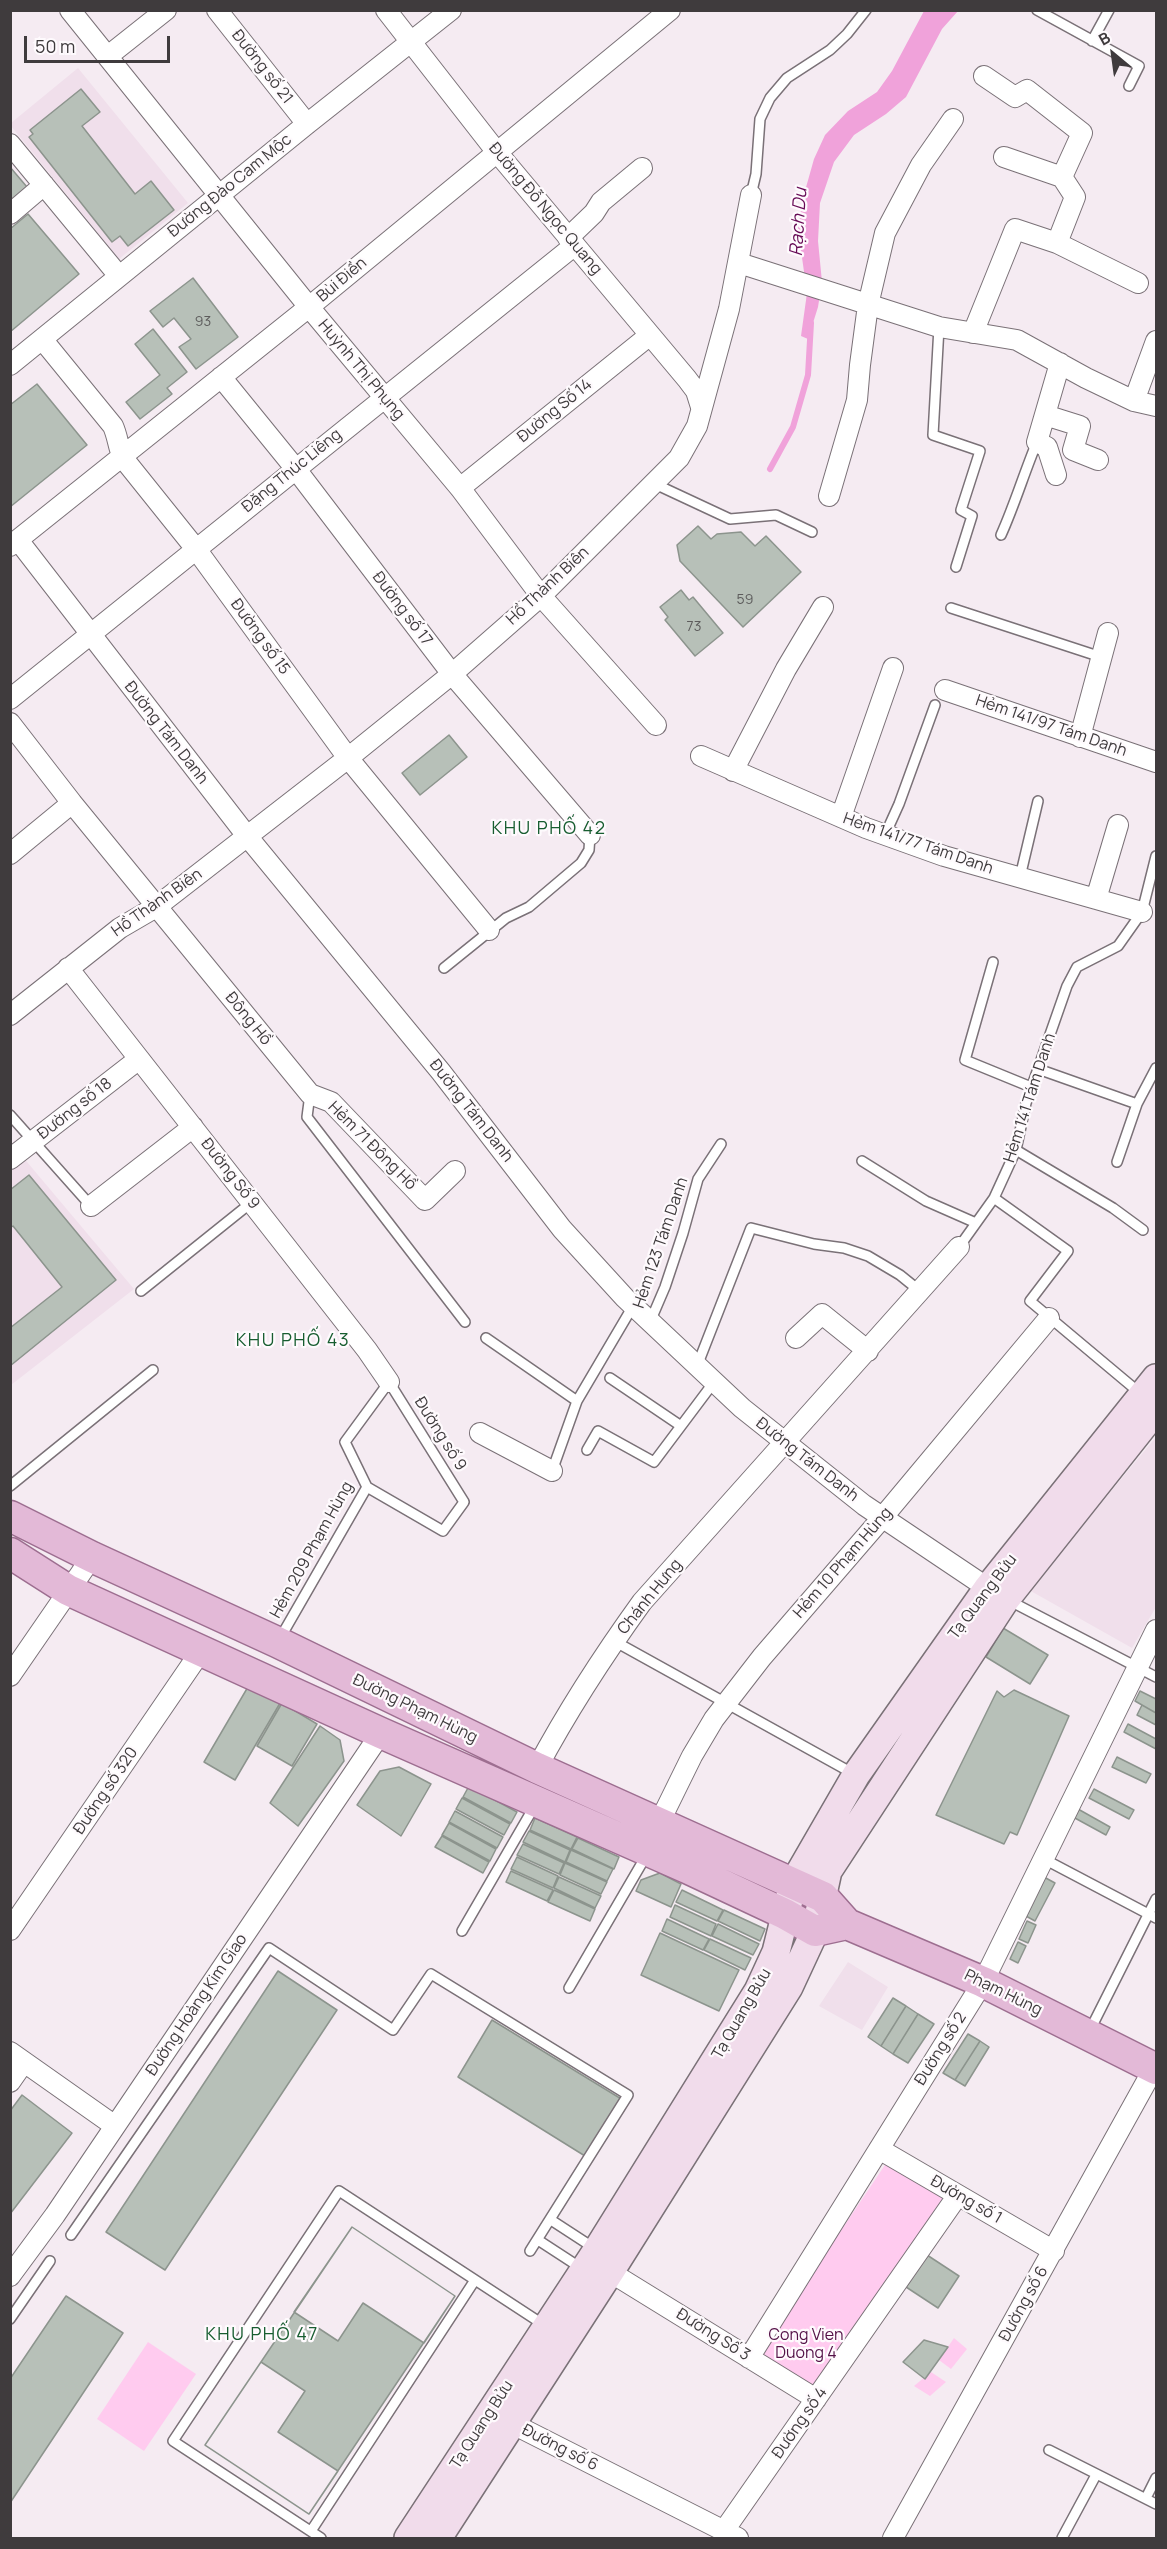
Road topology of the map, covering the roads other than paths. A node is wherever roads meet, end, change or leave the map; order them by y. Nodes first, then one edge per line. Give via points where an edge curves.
1 (70, 10) edge
2 (166, 10) edge
3 (217, 10) edge
4 (386, 10) edge
5 (451, 10) edge
6 (670, 10) edge
7 (866, 10) edge
8 (1037, 10) edge
9 (1109, 10) edge
10 (1092, 41) junction
11 (412, 42) junction
12 (108, 56) junction
13 (984, 76) dead end
14 (1129, 86) dead end
15 (953, 119) dead end
16 (307, 124) junction
17 (10, 144) edge
18 (496, 152) junction
19 (1004, 157) dead end
20 (642, 168) dead end
21 (1062, 177) junction
22 (44, 185) junction
23 (220, 195) junction
24 (752, 195) joint
25 (10, 214) edge
26 (572, 242) junction
27 (1057, 243) junction
28 (739, 263) junction
29 (119, 276) junction
30 (1138, 283) dead end
31 (868, 305) junction
32 (309, 307) junction
33 (939, 327) junction
34 (973, 333) junction
35 (650, 335) junction
36 (42, 339) junction
37 (1156, 341) edge
38 (1060, 363) junction
39 (10, 365) edge
40 (221, 377) junction
41 (384, 397) junction
42 (1134, 401) junction
43 (1156, 406) edge
44 (700, 407) junction
45 (1045, 415) junction
46 (1037, 442) junction
47 (123, 458) junction
48 (1098, 460) dead end
49 (295, 468) junction
50 (1056, 475) dead end
51 (655, 484) junction
52 (460, 488) junction
53 (829, 496) dead end
54 (812, 532) dead end
55 (1001, 535) dead end
56 (14, 543) edge
57 (196, 549) junction
58 (956, 567) dead end
59 (541, 596) junction
60 (823, 607) dead end
61 (951, 608) dead end
62 (1108, 633) dead end
63 (90, 634) junction
64 (1101, 657) junction
65 (893, 668) dead end
66 (452, 674) junction
67 (940, 698) joint
68 (10, 699) edge
69 (10, 723) edge
70 (656, 725) dead end
71 (1080, 737) junction
72 (700, 756) dead end
73 (348, 758) junction
74 (1156, 762) edge
75 (733, 771) junction
76 (1038, 801) dead end
77 (72, 803) junction
78 (841, 817) junction
79 (1118, 825) dead end
80 (590, 835) joint
81 (885, 835) junction
82 (247, 836) junction
83 (10, 854) edge
84 (1156, 856) edge
85 (1020, 878) junction
86 (1096, 899) junction
87 (156, 907) junction
88 (1142, 912) junction
89 (489, 930) junction
90 (993, 962) dead end
91 (68, 968) junction
92 (444, 968) dead end
93 (10, 1015) edge
94 (139, 1059) junction
95 (1156, 1068) edge
96 (1038, 1069) junction
97 (1032, 1087) junction
98 (310, 1094) junction
99 (1137, 1104) junction
100 (10, 1115) edge
101 (193, 1128) junction
102 (33, 1142) junction
103 (721, 1144) dead end
104 (1016, 1150) junction
105 (10, 1159) edge
106 (862, 1161) dead end
107 (1116, 1162) dead end
108 (455, 1171) dead end
109 (994, 1198) junction
110 (252, 1202) junction
111 (91, 1206) joint
112 (976, 1223) junction
113 (1143, 1230) dead end
114 (959, 1247) joint
115 (141, 1291) dead end
116 (921, 1292) junction
117 (633, 1306) junction
118 (1049, 1318) junction
119 (465, 1322) dead end
120 (650, 1322) junction
121 (486, 1338) dead end
122 (796, 1338) dead end
123 (868, 1351) junction
124 (697, 1366) junction
125 (153, 1370) dead end
126 (610, 1378) dead end
127 (389, 1382) junction
128 (714, 1382) junction
129 (1152, 1394) edge
130 (577, 1401) junction
131 (681, 1426) junction
132 (480, 1433) dead end
133 (786, 1443) junction
134 (587, 1450) dead end
135 (552, 1470) joint
136 (10, 1486) edge
137 (367, 1487) junction
138 (10, 1515) edge
139 (882, 1518) junction
140 (10, 1553) edge
141 (92, 1557) junction
142 (68, 1590) junction
143 (996, 1594) junction
144 (1156, 1630) edge
145 (614, 1641) junction
146 (277, 1642) junction
147 (201, 1651) junction
148 (1138, 1667) junction
149 (10, 1676) edge
150 (1156, 1677) edge
151 (726, 1704) junction
152 (381, 1733) junction
153 (537, 1768) junction
154 (856, 1775) junction
155 (537, 1802) junction
156 (659, 1822) junction
157 (649, 1851) junction
158 (1042, 1858) junction
159 (793, 1884) junction
160 (823, 1897) junction
161 (1156, 1899) edge
162 (785, 1914) junction
163 (1153, 1916) edge
164 (847, 1924) junction
165 (10, 1930) edge
166 (462, 1930) dead end
167 (815, 1932) junction
168 (982, 1982) junction
169 (569, 1988) dead end
170 (1088, 2034) junction
171 (17, 2057) edge
172 (1155, 2068) edge
173 (10, 2082) edge
174 (115, 2127) junction
175 (879, 2149) junction
176 (958, 2195) junction
177 (551, 2220) junction
178 (71, 2235) dead end
179 (538, 2240) junction
180 (530, 2251) dead end
181 (1054, 2251) junction
182 (50, 2261) dead end
183 (595, 2263) junction
184 (10, 2276) edge
185 (475, 2280) junction
186 (10, 2319) edge
187 (546, 2326) junction
188 (749, 2358) junction
189 (816, 2399) junction
190 (511, 2423) junction
191 (1049, 2450) dead end
192 (1096, 2475) junction
193 (1156, 2478) edge
194 (1146, 2498) junction
195 (1156, 2504) edge
196 (311, 2532) junction
197 (430, 2535) edge
198 (731, 2535) edge
199 (321, 2538) edge
200 (893, 2538) edge
201 (1062, 2538) edge

1 - 12 street, Huỳnh Thị Phụng
2 - 12 street
3 - 16 street, Đường số 21
4 - 11 street, Đường Đỗ Ngọc Quang
5 - 11 street, Đường Đào Cam Mộc
6 - 18 street, Bùi Điền
7 - 24 lane, Hồ Thành Biên via 830,51 787,78 770,98 760,119
8 - 10 lane
9 - 10 lane
10 - 14 lane via 1139,66
11 - 16 street, Đường Đào Cam Mộc
11 - 18 street, Đường Đỗ Ngọc Quang
12 - 23 street, Huỳnh Thị Phụng
13 - 21 street via 1015,97 1027,90 1082,133
15 - 31 street via 921,165 885,233
16 - 23 street, Đường Đào Cam Mộc
17 - 22 street
18 - 26 street, Đường Đỗ Ngọc Quang
18 - 32 street, Bùi Điền
19 - 21 street
20 - 26 street, Đặng Thúc Liêng via 601,202
21 - 27 street via 1076,197
22 - 25 street
22 - 29 street
23 - 29 street, Đường Đào Cam Mộc
23 - 32 street, Huỳnh Thị Phụng
24 - 28 street, Hồ Thành Biên
26 - 35 street, Đường Đỗ Ngọc Quang
26 - 41 street, Đặng Thúc Liêng
27 - 30 street
27 - 34 street via 1015,230
28 - 31 street
28 - 44 street, Hồ Thành Biên
29 - 36 street, Đường Đào Cam Mộc
31 - 33 street
31 - 53 street via 857,400
32 - 40 street, Bùi Điền
32 - 41 street, Huỳnh Thị Phụng
33 - 34 street
33 - 58 lane via 933,435 980,452 961,510 972,516
34 - 38 street via 1017,340
35 - 44 street, Đường Đỗ Ngọc Quang via 696,391
35 - 52 street, Đường Số 14
36 - 39 street, Đường Đào Cam Mộc
36 - 47 street, Đường số 15 via 113,426
37 - 42 street
38 - 42 street
38 - 45 street
40 - 47 street, Bùi Điền
40 - 49 street, Đường số 17
41 - 49 street, Đặng Thúc Liêng
41 - 52 street, Huỳnh Thị Phụng
42 - 43 street
44 - 51 street, Hồ Thành Biên via 688,446
45 - 46 street
45 - 48 street via 1080,426 1073,450
46 - 50 street via 1047,447
46 - 55 lane
47 - 56 street, Bùi Điền
47 - 57 street, Đường số 15
49 - 57 street, Đặng Thúc Liêng
49 - 66 street, Đường số 17
51 - 54 lane via 730,519 776,515
51 - 59 street, Hồ Thành Biên
52 - 59 street, Huỳnh Thị Phụng
56 - 63 street, Đường Tám Danh
57 - 63 street, Đặng Thúc Liêng
57 - 73 street, Đường số 15
59 - 66 street, Hồ Thành Biên
59 - 70 street, Huỳnh Thị Phụng
60 - 75 street
61 - 64 lane
62 - 64 street
63 - 68 street, Đặng Thúc Liêng
63 - 82 street, Đường Tám Danh
64 - 71 street
65 - 78 street
66 - 73 street, Hồ Thành Biên
66 - 80 street, Đường số 17
67 - 71 street, Hẻm 141/97 Tám Danh
67 - 81 lane
69 - 77 street, Đông Hồ
71 - 74 street, Hẻm 141/97 Tám Danh
72 - 75 street, Hẻm 141/77 Tám Danh
73 - 82 street, Hồ Thành Biên
73 - 89 street, Đường số 15
75 - 78 street, Hẻm 141/77 Tám Danh
76 - 85 lane
77 - 83 street
77 - 87 street, Đông Hồ
78 - 81 street, Hẻm 141/77 Tám Danh
79 - 86 street
80 - 89 lane via 589,850 581,863 529,908
81 - 85 street, Hẻm 141/77 Tám Danh
82 - 87 street, Hồ Thành Biên
82 - 117 street, Đường Tám Danh via 441,1072 562,1229
84 - 88 lane, Hẻm 141 Tám Danh
85 - 86 street, Hẻm 141/77 Tám Danh
86 - 88 street, Hẻm 141/77 Tám Danh
87 - 91 street, Hồ Thành Biên via 120,928
87 - 98 street, Đông Hồ
88 - 96 lane, Hẻm 141 Tám Danh via 1118,946 1077,967 1066,986
89 - 92 lane
90 - 97 lane via 965,1060
91 - 93 street, Hồ Thành Biên
91 - 94 street, Đường Số 9
94 - 101 street, Đường Số 9
94 - 102 street, Đường số 18
95 - 99 lane
96 - 97 lane, Hẻm 141 Tám Danh
96 - 99 lane
97 - 104 lane, Hẻm 141 Tám Danh
98 - 108 street, Hẻm 71 Đông Hồ via 332,1102 425,1200
98 - 119 lane via 307,1118
99 - 107 lane
100 - 102 lane
101 - 110 street, Đường Số 9
101 - 111 street
102 - 105 street, Đường số 18
102 - 111 lane
103 - 120 lane, Hẻm 123 Tám Danh via 698,1179 665,1287
104 - 109 lane, Hẻm 141 Tám Danh
104 - 113 lane
106 - 112 lane via 926,1201
109 - 112 lane, Hẻm 141 Tám Danh
109 - 118 lane via 1068,1251 1030,1301
110 - 115 lane
110 - 127 street, Đường Số 9
112 - 114 lane, Hẻm 141 Tám Danh
114 - 116 street, Hẻm 141 Tám Danh
116 - 123 street, Hẻm 141 Tám Danh
116 - 124 lane via 868,1256 751,1228
117 - 120 street, Đường Tám Danh
117 - 130 lane
118 - 129 lane
118 - 139 street, Hẻm 10 Phạm Hùng
120 - 124 street, Đường Tám Danh
121 - 130 lane
122 - 123 street via 822,1314
123 - 133 street, Hẻm 141 Tám Danh
124 - 128 street, Đường Tám Danh
125 - 136 lane
126 - 131 lane
127 - 137 lane, Hẻm 209 Phạm Hùng via 345,1442
127 - 137 lane, Đường số 9 via 464,1502 442,1531
128 - 131 lane
128 - 133 street, Đường Tám Danh
129 - 143 main road, Tạ Quang Bửu
130 - 135 lane
131 - 134 lane via 654,1462 598,1431
132 - 135 street
133 - 139 street, Đường Tám Danh
133 - 145 street, Chánh Hưng via 642,1602
137 - 146 lane, Hẻm 209 Phạm Hùng
138 - 141 main road, Đường Phạm Hùng
139 - 143 street, Đường Tám Danh
139 - 151 street, Hẻm 10 Phạm Hùng via 769,1647
140 - 142 main road, Đường Phạm Hùng
141 - 142 street
141 - 146 main road, Đường Phạm Hùng
142 - 147 main road, Đường Phạm Hùng
142 - 149 street
143 - 148 lane
143 - 154 main road, Tạ Quang Bửu
143 - 160 main road, Tạ Quang Bửu via 828,1871
144 - 148 street, Đường số 2
145 - 151 lane
145 - 153 street, Chánh Hưng via 567,1711
146 - 153 main road, Đường Phạm Hùng
147 - 152 main road, Đường Phạm Hùng
147 - 165 street, Đường số 320
148 - 150 lane
148 - 158 street, Đường số 2
151 - 154 lane
151 - 156 street, Hẻm 10 Phạm Hùng via 692,1756
152 - 155 main road, Đường Phạm Hùng
152 - 174 street, Đường Hoàng Kim Giao
153 - 156 main road, Đường Phạm Hùng
154 - 159 main road, Tạ Quang Bửu
155 - 157 main road, Đường Phạm Hùng
155 - 166 lane
156 - 159 main road, Đường Phạm Hùng
157 - 162 main road, Đường Phạm Hùng
157 - 169 lane
158 - 163 lane
158 - 168 street, Đường số 2
159 - 160 main road, Đường Phạm Hùng
159 - 162 main road, Tạ Quang Bửu
160 - 164 main road, Phạm Hùng
160 - 167 main road, Tạ Quang Bửu
161 - 163 lane
162 - 167 main road
162 - 183 main road, Tạ Quang Bửu via 776,1952 758,1991
163 - 170 lane
164 - 167 main road
164 - 168 main road, Phạm Hùng
167 - 183 main road, Tạ Quang Bửu via 789,1987
168 - 170 main road, Phạm Hùng
168 - 175 street, Đường số 2
170 - 172 main road, Phạm Hùng
171 - 173 street
171 - 174 street
172 - 181 street, Đường số 6
174 - 184 street, Đường Hoàng Kim Giao
175 - 176 street, Đường số 1
175 - 188 street, Đường số 2
176 - 181 street, Đường số 1
176 - 189 street, Đường số 4
177 - 178 lane via 628,2095 431,1974 393,2030 269,1948
177 - 179 lane
177 - 183 lane
179 - 180 lane
179 - 183 lane
181 - 200 street, Đường số 6
182 - 186 lane
183 - 187 main road, Tạ Quang Bửu
183 - 188 street, Đường Số 3
183 - 190 main road, Tạ Quang Bửu
185 - 187 lane
185 - 196 lane
185 - 196 lane via 339,2191 173,2441
187 - 197 main road, Tạ Quang Bửu
188 - 189 street, Đường Số 3
189 - 198 street, Đường số 4
190 - 197 main road, Tạ Quang Bửu
190 - 198 street, Đường số 6
191 - 192 lane
192 - 194 lane
192 - 201 lane
193 - 194 lane
194 - 195 lane
196 - 199 lane

